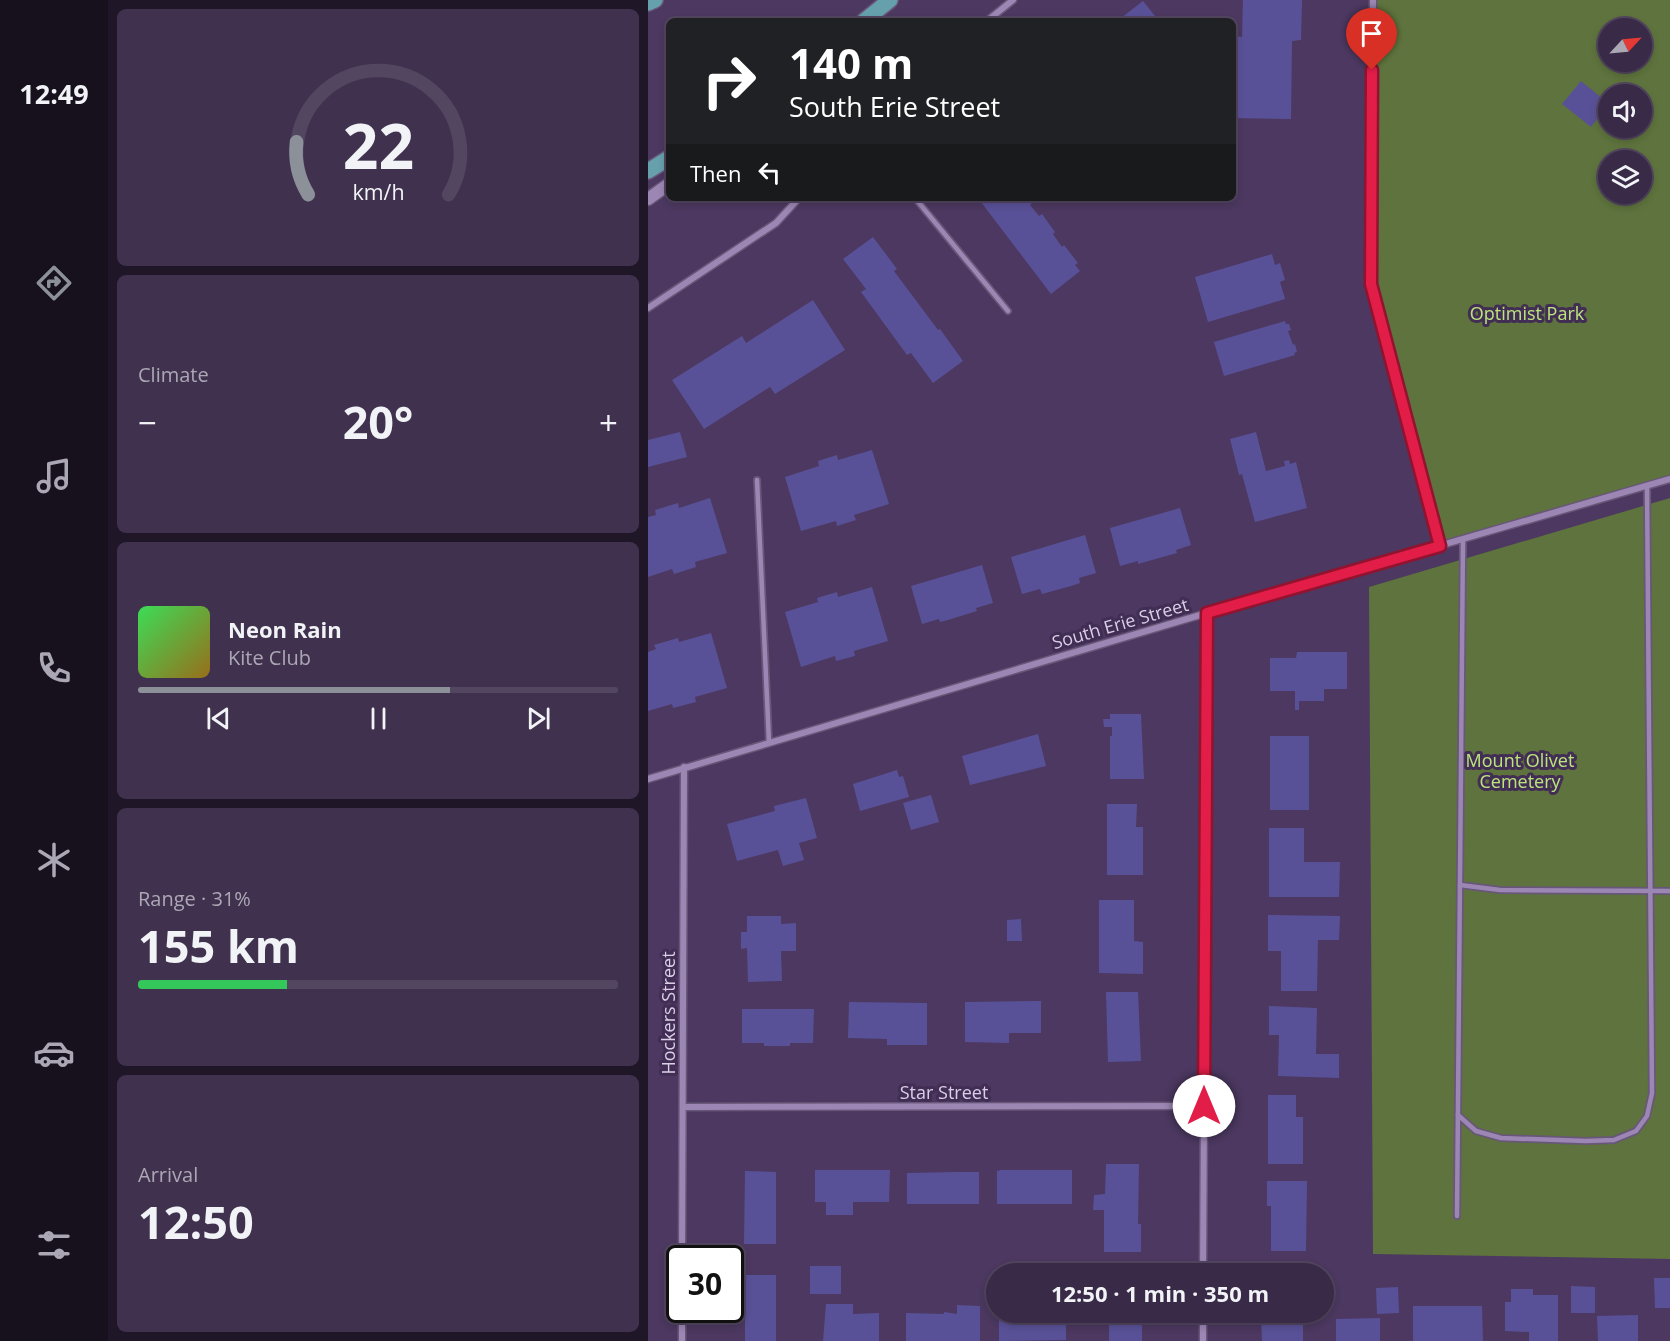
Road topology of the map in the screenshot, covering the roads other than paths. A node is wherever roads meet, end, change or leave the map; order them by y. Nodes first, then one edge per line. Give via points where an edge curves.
1 (655, 0) edge
2 (890, 0) edge
3 (1013, 0) edge
4 (1372, 0) edge
5 (648, 3) edge
6 (868, 18) edge
7 (991, 18) edge
8 (666, 160) edge
9 (648, 171) edge
10 (666, 186) edge
11 (648, 199) edge
12 (796, 201) edge
13 (917, 201) edge
14 (648, 308) edge
15 (1008, 312) dead end
16 (1670, 479) edge
17 (758, 480) dead end
18 (1647, 485) junction
19 (1463, 539) junction
20 (1440, 546) junction
21 (1207, 613) junction
22 (769, 742) junction
23 (684, 767) junction
24 (648, 779) edge
25 (1460, 885) junction
26 (1650, 891) junction
27 (1670, 891) edge
28 (1204, 1106) junction
29 (683, 1107) junction
30 (1458, 1115) junction
31 (1457, 1216) dead end
32 (682, 1245) edge
33 (1203, 1263) edge
34 (682, 1323) edge
35 (1203, 1323) edge
36 (682, 1341) edge
37 (1203, 1341) edge

1 - 5 main road
2 - 6 main road
3 - 7 street
4 - 20 street via 1371,284
8 - 9 main road
10 - 11 main road
12 - 14 street via 776,223
13 - 15 lane
16 - 18 street, South Erie Street
17 - 22 lane
18 - 19 street, South Erie Street
18 - 26 lane
19 - 20 street, South Erie Street
19 - 25 lane
20 - 21 street, South Erie Street
21 - 22 street, South Erie Street
21 - 28 street
22 - 23 street, South Erie Street
23 - 24 street, South Erie Street
23 - 29 street, Hockers Street
25 - 26 lane via 1500,890
25 - 30 lane
26 - 27 lane
26 - 30 lane via 1652,1093 1647,1116 1636,1131 1614,1140 1595,1141 1501,1138 1476,1131
28 - 29 street, Star Street
28 - 33 street
29 - 32 street, Hockers Street
30 - 31 lane
34 - 36 street
35 - 37 street

